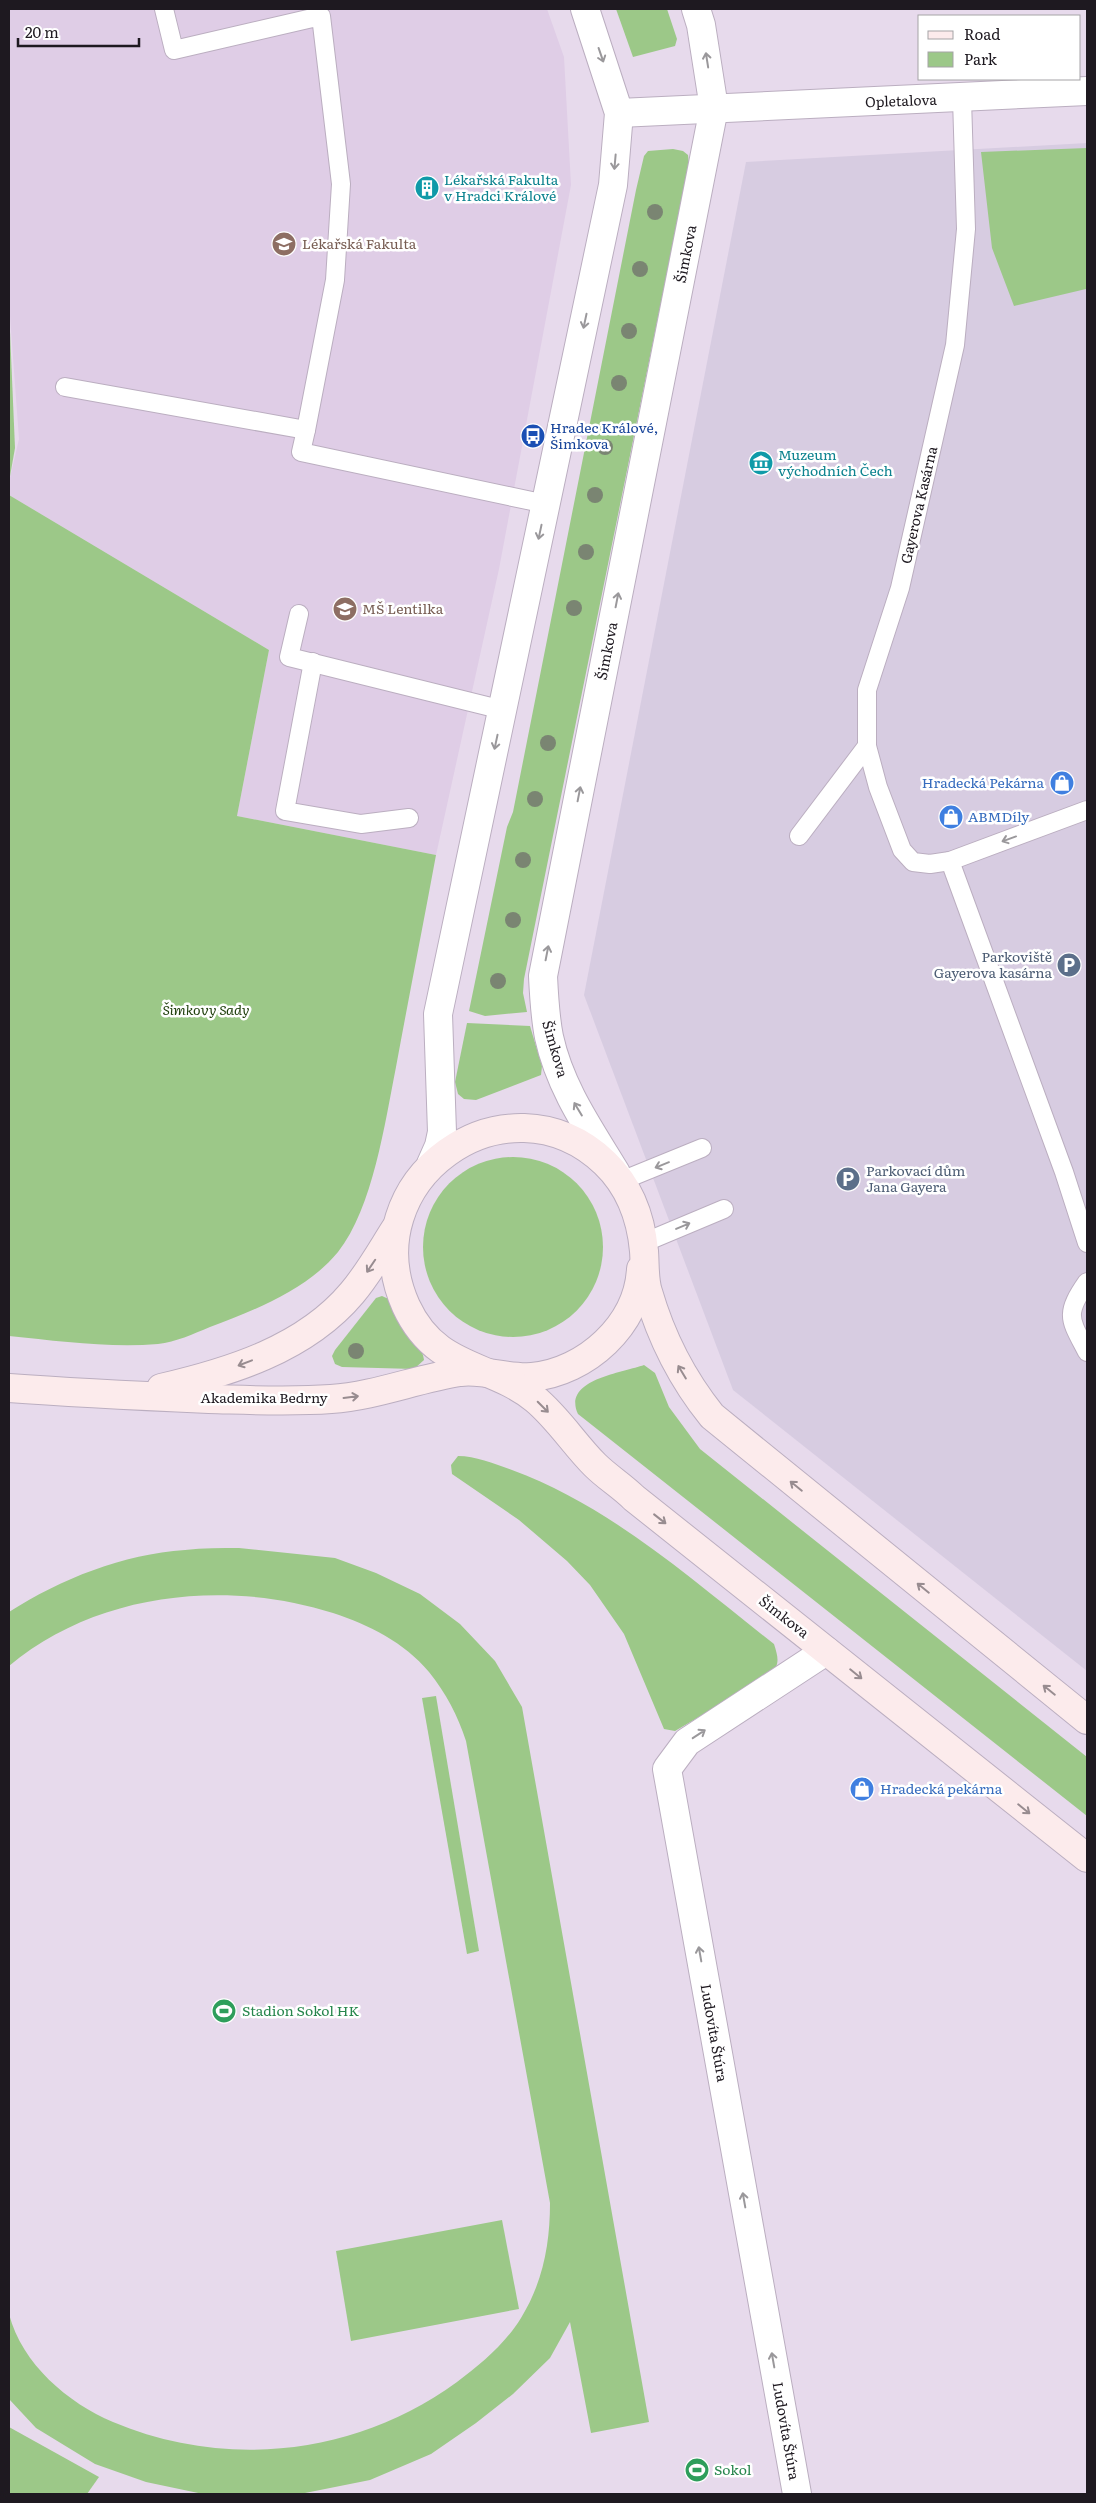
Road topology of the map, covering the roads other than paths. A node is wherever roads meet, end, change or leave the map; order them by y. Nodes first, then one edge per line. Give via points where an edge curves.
1 (164, 9) edge
2 (585, 9) edge
3 (696, 9) edge
4 (1087, 91) edge
5 (962, 99) junction
6 (714, 108) junction
7 (619, 113) junction
8 (65, 387) dead end
9 (306, 430) junction
10 (546, 504) junction
11 (299, 614) dead end
12 (313, 662) junction
13 (502, 710) junction
14 (866, 746) junction
15 (1087, 810) edge
16 (409, 818) dead end
17 (799, 836) dead end
18 (950, 861) junction
19 (702, 1148) dead end
20 (431, 1164) junction
21 (621, 1181) junction
22 (724, 1209) dead end
23 (397, 1225) junction
24 (643, 1243) junction
25 (1087, 1243) edge
26 (1087, 1282) edge
27 (1087, 1352) edge
28 (486, 1374) junction
29 (9, 1388) edge
30 (128, 1396) junction
31 (826, 1651) junction
32 (1087, 1720) edge
33 (1087, 1858) edge
34 (797, 2494) edge

1 - 9 lane via 174,50 321,16 341,184 335,280
2 -> 7 street, Šimkova
6 -> 3 street, Šimkova
4 - 5 street, Opletalova
5 - 6 street, Opletalova
5 - 14 lane, Gayerova Kasárna via 966,229 955,345 900,588 867,690
6 - 7 street
21 -> 6 street, Šimkova via 572,1101 559,1071 550,1038 543,976
7 -> 10 street, Šimkova via 613,185
8 - 9 lane
9 - 10 lane via 301,452
10 -> 13 street, Šimkova
11 - 12 lane via 289,657
12 - 13 lane
12 - 16 lane via 285,811 361,824
13 -> 20 street, Šimkova via 438,1014 442,1132
14 - 17 lane
14 - 18 lane, Gayerova Kasárna via 902,850 913,862
15 -> 18 lane, Gayerova Kasárna
18 - 25 lane
19 -> 21 lane
20 - 21 street, Šimkova via 454,1147 487,1132 537,1129 586,1147
20 - 23 street, Šimkova via 415,1183
21 - 24 street, Šimkova via 640,1224
24 -> 22 lane
23 - 28 street, Šimkova via 394,1254 398,1285 407,1308 423,1333 441,1351
23 -> 30 street, Akademika Bedrny via 352,1293 303,1336 270,1354 231,1368
24 - 28 street, Šimkova via 641,1278 633,1303 618,1328 601,1347 560,1371 517,1377
32 -> 24 street, Šimkova via 712,1416 676,1362 659,1322 647,1290
26 - 27 lane via 1072,1307 1074,1326
30 -> 28 street, Akademika Bedrny via 331,1399 366,1395 463,1372
28 -> 31 street, Šimkova via 516,1386 536,1400 596,1465
29 - 30 street, Akademika Bedrny
31 -> 33 street, Šimkova
34 -> 31 street, Ludovíta Štúra via 666,1769 687,1742

